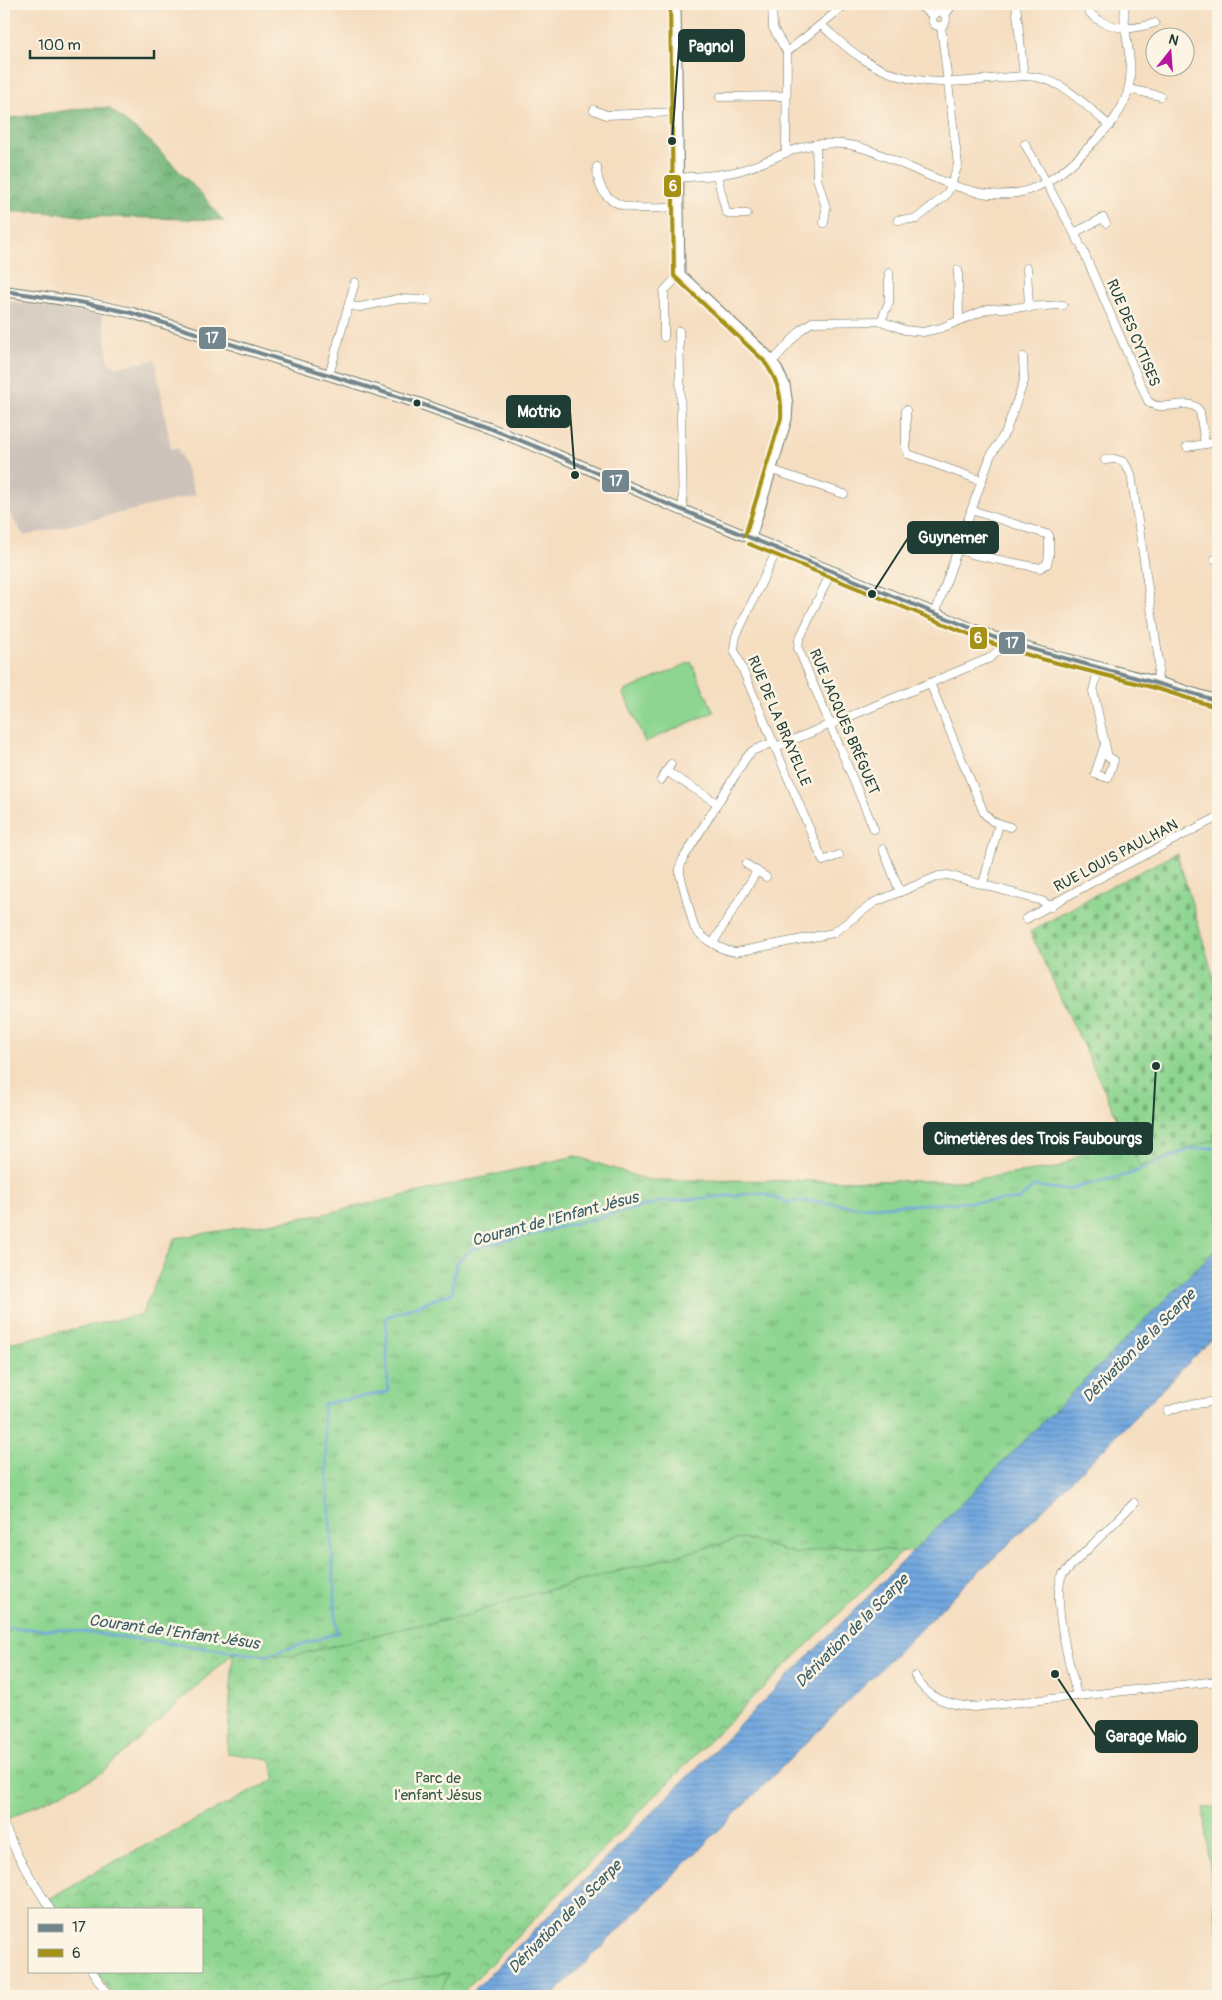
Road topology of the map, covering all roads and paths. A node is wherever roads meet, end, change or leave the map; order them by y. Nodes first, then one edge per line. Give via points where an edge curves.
1 (676, 4) edge
2 (772, 4) edge
3 (846, 4) edge
4 (917, 4) edge
5 (953, 4) edge
6 (1016, 4) edge
7 (1085, 4) edge
8 (1124, 4) edge
9 (945, 15) junction
10 (934, 16) junction
11 (1155, 23) dead end
12 (822, 25) junction
13 (940, 26) junction
14 (1126, 28) junction
15 (787, 52) junction
16 (1024, 76) junction
17 (948, 82) junction
18 (1129, 88) junction
19 (786, 96) junction
20 (1160, 96) dead end
21 (720, 97) dead end
22 (594, 110) dead end
23 (677, 112) junction
24 (1110, 126) junction
25 (816, 144) junction
26 (1026, 144) dead end
27 (786, 151) junction
28 (597, 167) dead end
29 (717, 175) junction
30 (678, 178) junction
31 (1047, 182) junction
32 (951, 186) junction
33 (678, 207) junction
34 (747, 214) dead end
35 (898, 220) dead end
36 (824, 223) dead end
37 (1106, 223) dead end
38 (1074, 233) junction
39 (1027, 268) dead end
40 (958, 270) dead end
41 (889, 273) dead end
42 (680, 274) junction
43 (355, 282) dead end
44 (4, 291) edge
45 (428, 300) dead end
46 (1063, 305) dead end
47 (349, 306) junction
48 (1029, 308) junction
49 (959, 320) junction
50 (881, 321) junction
51 (678, 331) dead end
52 (664, 337) dead end
53 (1023, 358) dead end
54 (772, 361) junction
55 (329, 375) junction
56 (906, 410) dead end
57 (1218, 442) edge
58 (1205, 444) junction
59 (1187, 447) dead end
60 (1105, 460) dead end
61 (772, 470) junction
62 (982, 481) junction
63 (844, 494) dead end
64 (683, 510) junction
65 (971, 510) junction
66 (751, 538) junction
67 (958, 549) junction
68 (777, 550) junction
69 (831, 572) junction
70 (935, 614) junction
71 (1004, 641) junction
72 (1099, 666) junction
73 (1157, 682) junction
74 (930, 683) junction
75 (1218, 701) edge
76 (830, 725) junction
77 (1105, 744) dead end
78 (775, 745) junction
79 (671, 764) dead end
80 (666, 772) junction
81 (661, 780) dead end
82 (717, 803) junction
83 (1218, 818) edge
84 (999, 824) junction
85 (1010, 827) dead end
86 (874, 829) dead end
87 (883, 849) dead end
88 (839, 854) dead end
89 (746, 864) dead end
90 (757, 871) junction
91 (766, 877) dead end
92 (983, 884) junction
93 (900, 892) junction
94 (1050, 906) junction
95 (1026, 919) dead end
96 (713, 943) junction
97 (1218, 1401) edge
98 (1168, 1411) dead end
99 (1134, 1503) dead end
100 (914, 1676) dead end
101 (1218, 1681) edge
102 (1077, 1696) junction
103 (4, 1825) edge
104 (49, 1908) edge
105 (93, 1972) edge
106 (109, 1996) edge

1 - 23 street
2 - 15 street via 773,28
3 - 12 street
4 - 10 street
5 - 9 street
6 - 16 street
7 - 14 street via 1098,20
8 - 14 street
9 - 10 street via 938,13
9 - 13 street via 946,22
10 - 13 street via 934,22
11 - 14 street
12 - 15 street
12 - 17 street via 851,51 875,66 912,80
13 - 17 street
14 - 18 street via 1131,64
15 - 19 street
16 - 17 street
16 - 24 street via 1044,78 1061,85
17 - 32 street via 958,159
18 - 20 street
18 - 24 street
19 - 21 street
19 - 27 street
22 - 23 street via 606,115
23 - 30 street
24 - 31 street via 1068,168
25 - 27 street
25 - 32 street via 859,147
25 - 36 street via 817,178 826,208
26 - 31 street
27 - 29 street via 746,169
28 - 33 street via 603,193 614,203 646,208
29 - 30 street
29 - 34 street via 726,212
30 - 33 street
31 - 32 street via 1025,191 995,195 977,194
31 - 38 street
32 - 35 street via 948,194 916,219
33 - 42 street
37 - 38 street via 1103,218
38 - 58 street, RUE DES CYTISES via 1148,401 1157,407 1189,404 1197,407
39 - 48 street
40 - 49 street
41 - 50 street via 889,302
42 - 52 street via 664,291
42 - 54 street
43 - 47 street
44 - 55 main road via 122,311
45 - 47 street via 398,298 360,307
46 - 48 street
47 - 55 street
48 - 49 street via 988,309
49 - 50 street via 923,332 905,330
50 - 54 street via 812,322
51 - 64 street
53 - 62 street via 1021,389 1006,431 992,453
54 - 61 street via 785,385 788,405
55 - 64 main road via 489,428
56 - 62 street via 908,454
57 - 58 street
58 - 59 street
60 - 73 street via 1124,462 1131,474 1160,661
61 - 63 street
61 - 66 street
62 - 65 street
64 - 66 main road
65 - 67 street
65 - 67 street via 1049,535 1047,564 1040,568
66 - 68 main road
67 - 70 street
68 - 69 main road
68 - 78 street, RUE DE LA BRAYELLE via 734,645
69 - 70 main road
69 - 76 street, RUE JACQUES BRÉGUET via 798,644
70 - 71 main road
71 - 72 main road
71 - 74 street via 990,658
72 - 73 main road
72 - 77 street via 1093,692
73 - 75 main road
74 - 76 street
74 - 84 street via 984,813 992,822
76 - 78 street
76 - 86 street, RUE JACQUES BRÉGUET
78 - 82 street via 749,754
78 - 88 street, RUE DE LA BRAYELLE via 823,861
79 - 80 street
80 - 81 street
80 - 82 street
82 - 96 street via 679,871 694,927
83 - 94 street, RUE LOUIS PAULHAN
84 - 85 street
84 - 92 street
87 - 93 street
89 - 90 street
90 - 91 street
90 - 96 street
92 - 93 street via 944,875
92 - 94 street via 1042,900
93 - 96 street via 871,904 833,932 736,952
94 - 95 street, RUE LOUIS PAULHAN
97 - 98 street
99 - 102 street via 1063,1574 1060,1581 1063,1633
100 - 102 street via 931,1695 966,1706
101 - 102 street
103 - 104 street
105 - 106 street

